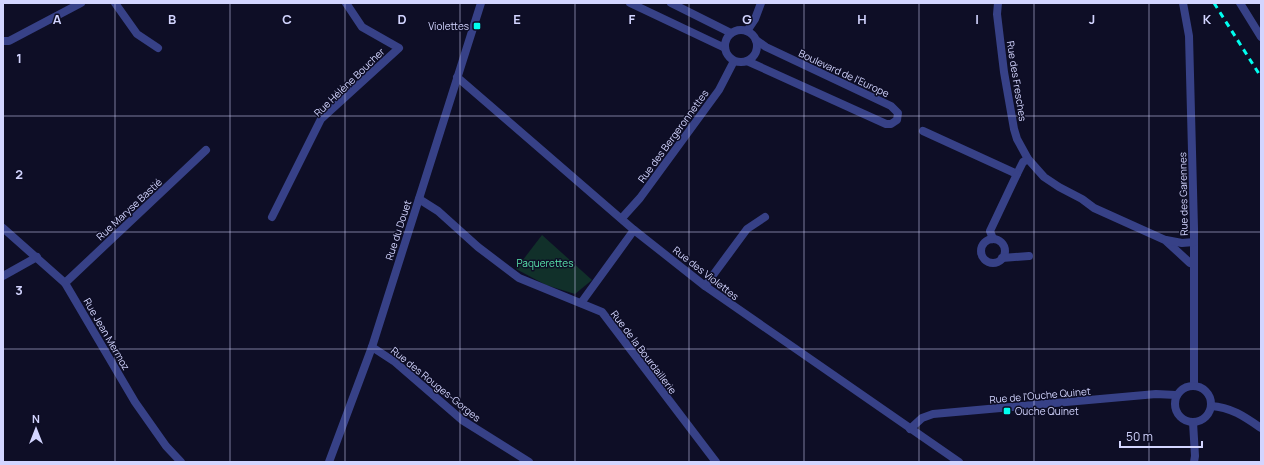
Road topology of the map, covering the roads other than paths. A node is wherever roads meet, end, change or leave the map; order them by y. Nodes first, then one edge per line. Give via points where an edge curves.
1 (81, 3) edge
2 (116, 3) edge
3 (346, 3) edge
4 (481, 3) edge
5 (630, 3) edge
6 (671, 3) edge
7 (761, 3) edge
8 (998, 3) edge
9 (1183, 3) edge
10 (1240, 3) edge
11 (747, 31) junction
12 (731, 33) junction
13 (1261, 37) edge
14 (756, 40) junction
15 (3, 41) edge
16 (158, 48) dead end
17 (725, 48) junction
18 (734, 61) junction
19 (747, 61) junction
20 (457, 77) junction
21 (924, 131) dead end
22 (206, 150) dead end
23 (1028, 159) junction
24 (1017, 174) junction
25 (419, 199) junction
26 (272, 217) dead end
27 (765, 217) dead end
28 (622, 218) junction
29 (3, 228) edge
30 (634, 230) junction
31 (993, 239) junction
32 (1165, 240) junction
33 (1194, 242) junction
34 (1029, 256) dead end
35 (37, 257) junction
36 (1002, 258) junction
37 (1194, 264) junction
38 (3, 276) edge
39 (65, 283) junction
40 (705, 286) junction
41 (581, 303) junction
42 (372, 347) junction
43 (1194, 385) junction
44 (1176, 395) junction
45 (1211, 406) junction
46 (1192, 422) junction
47 (1261, 428) edge
48 (910, 429) junction
49 (181, 462) edge
50 (329, 462) edge
51 (528, 462) edge
52 (716, 462) edge
53 (959, 462) edge
54 (1194, 462) edge

1 - 15 street via 9,41
2 - 16 street via 137,34
3 - 26 street, Rue Hélène Boucher via 362,26 399,48 321,119
4 - 20 street, Rue du Douet
5 - 17 street
6 - 12 street
7 - 11 street
8 - 23 street, Rue des Fresches via 1004,72 1014,129
9 - 33 street, Rue des Garennes via 1189,36
10 - 13 street
11 - 12 street
11 - 14 street
12 - 17 street via 726,40
14 - 19 street via 755,54
14 - 19 street, Boulevard de l'Europe via 891,106 898,114 897,120 886,124
17 - 18 street
18 - 19 street
18 - 28 street, Rue des Bergeronnettes via 719,90 640,198
20 - 25 street, Rue du Douet
20 - 28 street, Rue des Violettes
21 - 24 street
22 - 39 street, Rue Maryse Bastié
23 - 24 street via 1023,162
23 - 32 street, Rue des Fresches via 1044,177 1094,208
24 - 31 street via 990,231
25 - 41 street, Rue de la Bourdaillerie via 519,278
25 - 42 street, Rue du Douet
27 - 40 street via 747,229
28 - 30 street, Rue des Violettes
29 - 35 street, Rue Jean Mermoz
30 - 40 street, Rue des Violettes
30 - 41 street
31 - 36 street via 998,240 1005,248
31 - 36 street via 982,247 983,256 992,262
32 - 33 street, Rue des Fresches
32 - 37 street, Rue des Fresches
33 - 37 street, Rue des Garennes
34 - 36 street
35 - 38 street
35 - 39 street, Rue Jean Mermoz
37 - 43 street, Rue des Garennes
39 - 49 street, Rue Jean Mermoz via 135,402 166,446
40 - 48 street, Rue des Violettes
41 - 52 street, Rue de la Bourdaillerie via 602,312
42 - 50 street, Rue du Douet
42 - 51 street, Rue des Rouges-Gorges via 395,362 462,420
43 - 44 street via 1187,386
43 - 45 street via 1200,386 1209,394
44 - 46 street via 1174,401 1177,413 1186,421
44 - 48 street, Rue de l'Ouche Quinet via 1156,394 933,414 922,418
45 - 46 street via 1207,416
45 - 47 street via 1237,412
46 - 54 street
48 - 53 street, Rue des Violettes

